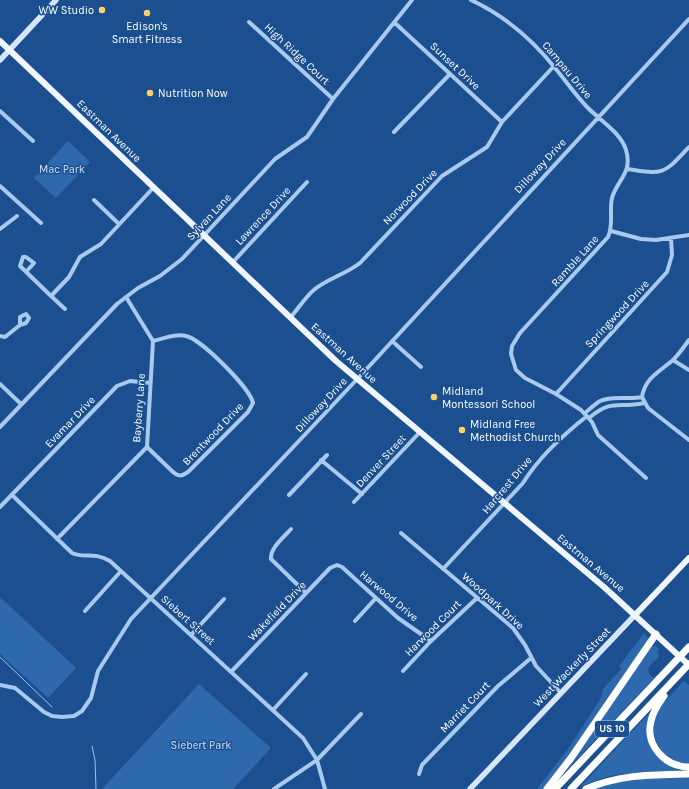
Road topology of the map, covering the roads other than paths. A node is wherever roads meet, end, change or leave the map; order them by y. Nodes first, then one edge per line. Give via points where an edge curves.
1 (56, 0) edge
2 (412, 0) edge
3 (471, 0) edge
4 (689, 19) edge
5 (249, 22) dead end
6 (395, 23) junction
7 (0, 41) edge
8 (9, 50) junction
9 (0, 60) edge
10 (554, 66) junction
11 (450, 74) junction
12 (333, 99) junction
13 (0, 111) edge
14 (597, 117) junction
15 (502, 122) junction
16 (394, 132) dead end
17 (33, 141) dead end
18 (689, 147) edge
19 (627, 168) junction
20 (307, 182) dead end
21 (0, 186) edge
22 (154, 187) junction
23 (94, 200) dead end
24 (17, 216) dead end
25 (0, 223) edge
26 (41, 223) dead end
27 (119, 224) junction
28 (4, 226) junction
29 (0, 229) edge
30 (611, 231) junction
31 (204, 235) junction
32 (689, 236) edge
33 (671, 238) junction
34 (233, 262) junction
35 (26, 272) dead end
36 (51, 296) junction
37 (126, 297) junction
38 (65, 309) dead end
39 (290, 318) junction
40 (20, 325) dead end
41 (0, 336) edge
42 (689, 340) edge
43 (392, 341) junction
44 (153, 342) junction
45 (673, 360) junction
46 (421, 367) dead end
47 (689, 370) edge
48 (357, 379) junction
49 (150, 383) junction
50 (0, 384) edge
51 (556, 394) junction
52 (642, 397) junction
53 (644, 403) junction
54 (21, 404) junction
55 (587, 416) junction
56 (0, 427) edge
57 (420, 432) junction
58 (689, 440) edge
59 (147, 447) junction
60 (326, 455) dead end
61 (321, 460) junction
62 (646, 478) dead end
63 (362, 494) junction
64 (12, 495) junction
65 (289, 495) dead end
66 (354, 502) dead end
67 (504, 503) junction
68 (0, 507) edge
69 (291, 529) dead end
70 (401, 533) dead end
71 (57, 539) junction
72 (689, 558) edge
73 (337, 565) joint
74 (443, 569) junction
75 (121, 571) junction
76 (306, 593) junction
77 (150, 597) junction
78 (376, 598) junction
79 (477, 598) junction
80 (224, 599) dead end
81 (85, 610) dead end
82 (636, 615) junction
83 (355, 621) dead end
84 (656, 634) junction
85 (191, 635) junction
86 (431, 641) junction
87 (689, 647) edge
88 (531, 658) junction
89 (689, 664) edge
90 (403, 671) dead end
91 (231, 672) junction
92 (306, 674) dead end
93 (677, 677) junction
94 (0, 685) edge
95 (561, 693) junction
96 (273, 710) junction
97 (361, 714) dead end
98 (317, 760) junction
99 (689, 767) edge
100 (418, 774) dead end
101 (689, 774) edge
102 (274, 789) edge
103 (325, 789) edge
104 (470, 789) edge
105 (547, 789) edge
106 (555, 789) edge
107 (571, 789) edge
108 (586, 789) edge

1 - 8 street
2 - 6 street, Sylvan Lane
3 - 10 street, Campau Drive via 511,23
4 - 14 street, Dilloway Drive
5 - 12 street, High Ridge Court
6 - 11 street, Sunset Drive
6 - 12 street, Sylvan Lane
7 - 8 main road, Eastman Avenue
8 - 9 street
8 - 22 main road, Eastman Avenue
10 - 14 street, Campau Drive
10 - 15 street, Norwood Drive
11 - 15 street, Sunset Drive
11 - 16 street
12 - 31 street, Sylvan Lane via 307,137 275,159
13 - 17 street
14 - 19 street, Campau Drive via 622,143 626,150
14 - 43 street, Dilloway Drive
15 - 39 street, Norwood Drive via 488,147 442,176 360,264 315,289
18 - 19 street via 674,163 660,172
19 - 30 street, Ramble Lane via 626,175 613,196
20 - 34 street, Lawrence Drive
21 - 26 street
22 - 27 street
22 - 31 main road, Eastman Avenue
23 - 27 street
24 - 28 street
25 - 28 street
27 - 36 street via 101,244 80,257 69,277
28 - 29 street
30 - 33 street via 641,239
30 - 51 street, Ramble Lane via 520,333 512,346 513,366 520,375
31 - 34 main road, Eastman Avenue
31 - 37 street, Sylvan Lane via 170,269
32 - 33 street
33 - 51 street, Springwood Drive via 672,255 667,272
34 - 39 main road, Eastman Avenue
35 - 36 street
36 - 38 street
37 - 44 street
37 - 54 street, Sylvan Lane
39 - 48 main road, Eastman Avenue
40 - 41 street via 5,337
42 - 45 street
43 - 46 street
43 - 48 street, Dilloway Drive
44 - 49 street, Bayberry Lane
44 - 59 street, Brentwood Drive via 176,335 194,338 250,393 253,402 248,412 183,475 178,476
45 - 47 street
45 - 52 street via 649,379
48 - 57 main road, Eastman Avenue
48 - 77 street, Dilloway Drive
49 - 59 street, Bayberry Lane
49 - 64 street, Evamar Drive via 130,381 117,386
50 - 54 street
51 - 55 street
52 - 53 street
52 - 55 street via 606,399 599,402
53 - 55 street via 609,405
53 - 58 street
54 - 56 street, Sylvan Lane
55 - 62 street via 598,435
55 - 67 street, Harcrest Drive via 532,468 523,483
57 - 63 street, Denver Street
57 - 67 main road, Eastman Avenue
59 - 71 street, Bayberry Lane
60 - 61 street
61 - 63 street
61 - 65 street
63 - 66 street, Denver Street
64 - 68 street, Evamar Drive
64 - 71 street, Siebert Street
67 - 74 street, Harcrest Drive
67 - 82 main road, Eastman Avenue
69 - 76 street via 270,555 271,559
70 - 74 street, Woodpark Drive
71 - 75 street, Siebert Street via 72,553 96,554
72 - 82 main road, West Wackerly Street
73 - 76 street, Wakefield Drive
73 - 78 street, Harwood Drive
74 - 79 street, Woodpark Drive
75 - 77 street, Siebert Street
75 - 81 street
76 - 91 street, Wakefield Drive
77 - 85 street, Siebert Street
77 - 94 street, Dilloway Drive via 124,627 96,675 92,698 78,713 62,717 52,716 15,688
78 - 83 street
78 - 86 street, Harwood Drive via 398,618
79 - 86 street, Harwood Court
79 - 88 street, Woodpark Drive via 513,628
80 - 85 street
82 - 84 main road, Eastman Avenue
82 - 95 street, West Wackerly Street
84 - 89 main road, Eastman Avenue
84 - 105 highway via 585,739
85 - 91 street, Siebert Street
86 - 90 street, Harwood Court
87 - 106 highway, US 10
88 - 95 street, Woodpark Drive via 542,675
88 - 100 street, Marriet Court via 498,686 422,765
89 - 93 highway, US 10
91 - 96 street, Siebert Street
92 - 96 street
93 - 99 highway via 653,714 650,733 654,747 663,757 675,765
93 - 107 highway, US 10
95 - 104 street, West Wackerly Street
96 - 98 street, Siebert Street via 302,738
97 - 98 street
98 - 102 street
98 - 103 street, Siebert Street
101 - 108 highway via 626,776

